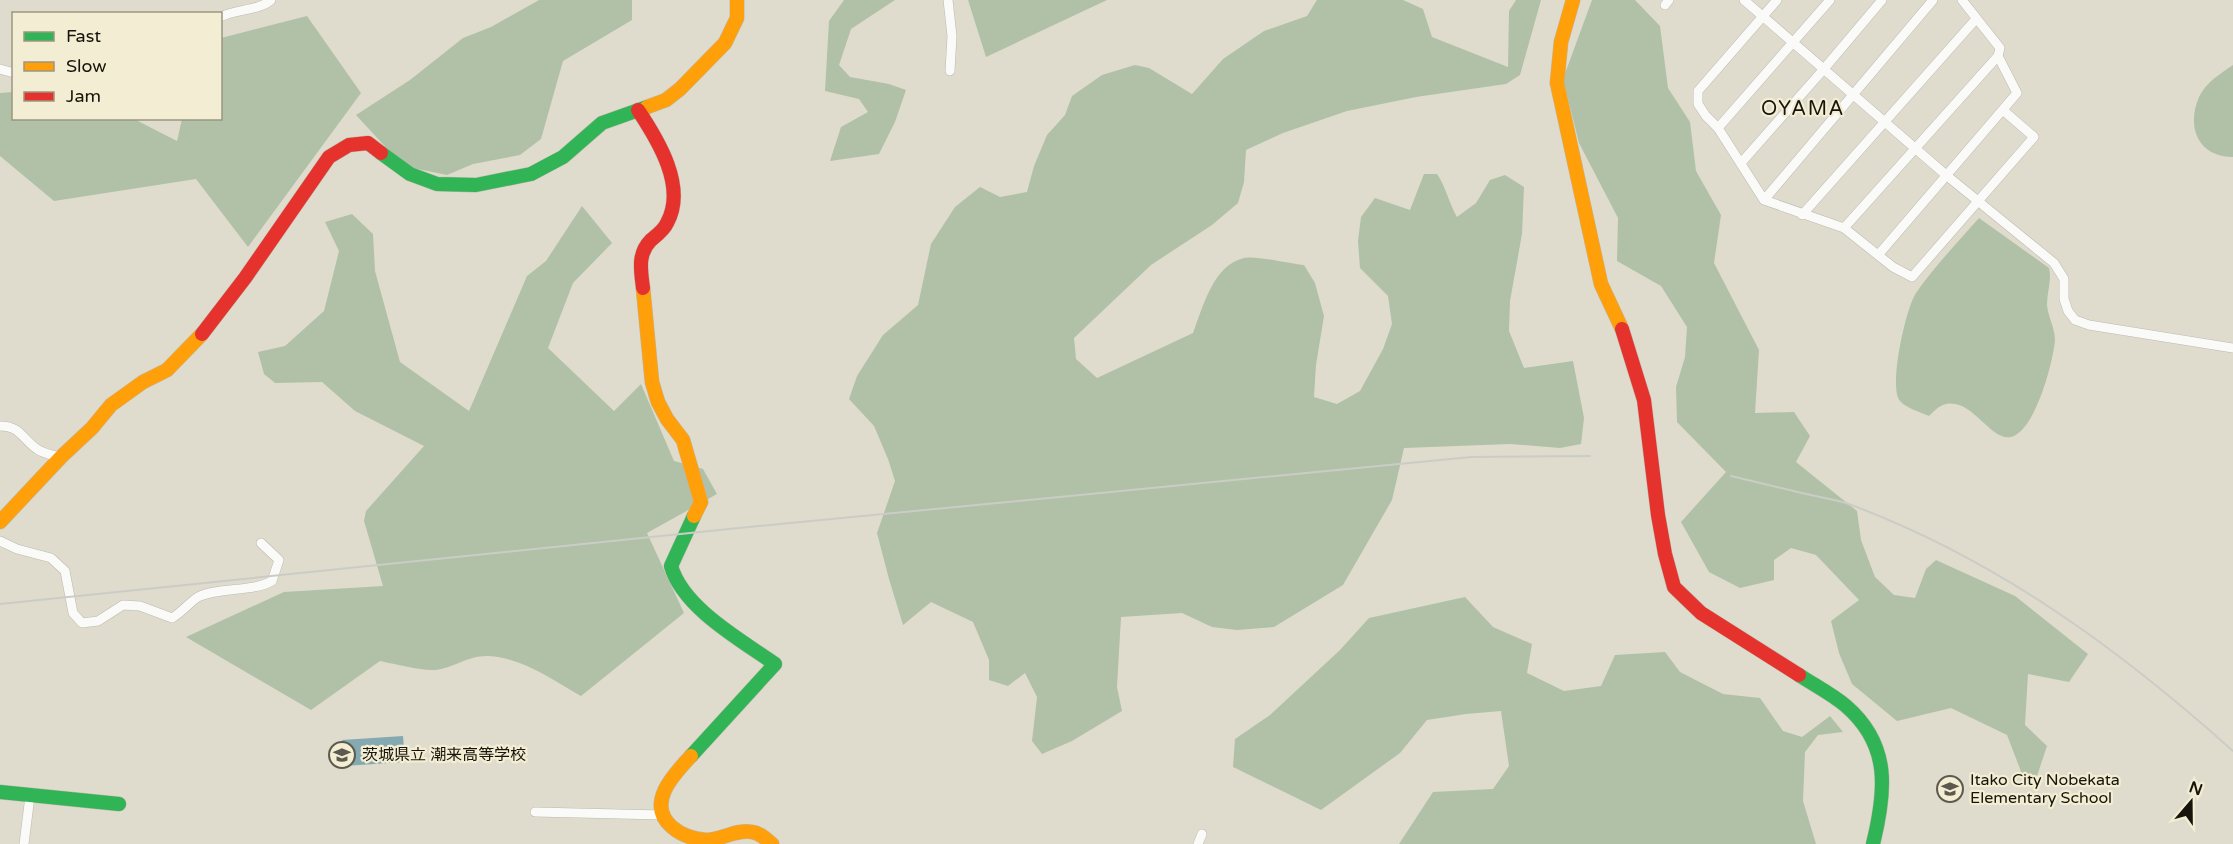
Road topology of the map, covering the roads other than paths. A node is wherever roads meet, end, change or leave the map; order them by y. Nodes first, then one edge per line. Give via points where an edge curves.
1 (271, 0) edge
2 (737, 0) edge
3 (948, 0) edge
4 (1573, 0) edge
5 (1744, 0) edge
6 (1777, 0) edge
7 (1830, 0) edge
8 (1882, 0) edge
9 (1933, 0) edge
10 (1962, 0) edge
11 (222, 16) edge
12 (1764, 16) junction
13 (1976, 19) junction
14 (1793, 42) junction
15 (1998, 56) junction
16 (1823, 70) junction
17 (950, 71) dead end
18 (1853, 96) junction
19 (638, 110) junction
20 (2004, 111) junction
21 (1885, 123) junction
22 (1718, 128) junction
23 (1916, 149) junction
24 (1741, 163) junction
25 (1946, 175) junction
26 (1764, 201) junction
27 (1979, 202) junction
28 (1802, 215) junction
29 (1844, 228) junction
30 (1879, 254) junction
31 (2233, 348) edge
32 (0, 426) edge
33 (61, 457) junction
34 (0, 522) edge
35 (0, 541) edge
36 (261, 543) dead end
37 (0, 792) edge
38 (30, 796) junction
39 (119, 804) dead end
40 (535, 812) dead end
41 (662, 815) junction
42 (1202, 834) dead end
43 (24, 844) edge
44 (772, 844) edge
45 (1198, 844) edge
46 (1873, 844) edge

1 - 11 street
2 - 19 street via 736,18 726,43 666,100
3 - 17 street
4 - 46 street via 1561,42 1557,83 1601,284 1624,336 1644,400 1658,514 1674,587 1701,614 1845,705 1862,722 1878,747 1884,777
5 - 12 street
6 - 12 street
7 - 14 street
8 - 16 street
9 - 18 street
10 - 13 street
12 - 14 street
12 - 22 street via 1698,91 1698,104
13 - 15 street via 2000,48
13 - 21 street
14 - 16 street
14 - 22 street
15 - 20 street via 2017,93
15 - 23 street
16 - 18 street
16 - 24 street
18 - 21 street
18 - 26 street
19 - 33 street via 602,123 563,157 531,174 476,185 437,184 410,174 368,143 349,145 329,157 195,343 167,369 111,405
19 - 41 street via 658,142 674,207 668,224 643,250 641,263 652,382 667,419 683,440 701,502 671,566 671,574 697,605 775,664 675,773 663,790
20 - 25 street
20 - 27 street via 2034,137
21 - 23 street
21 - 28 street
22 - 24 street
23 - 25 street
23 - 29 street
24 - 26 street
25 - 27 street
25 - 30 street
26 - 28 street
27 - 30 street via 1912,277
27 - 31 street via 2054,263 2064,279 2064,299 2075,320
28 - 29 street
29 - 30 street
32 - 33 street via 19,431 40,451
33 - 34 street
35 - 36 street via 51,558 65,571 73,613 82,623 98,621 123,605 141,606 172,618 198,597 267,585 279,560
37 - 38 street
38 - 39 street
38 - 43 street
40 - 41 street
41 - 44 street via 671,828 697,839 716,839 737,831 758,833
42 - 45 street

